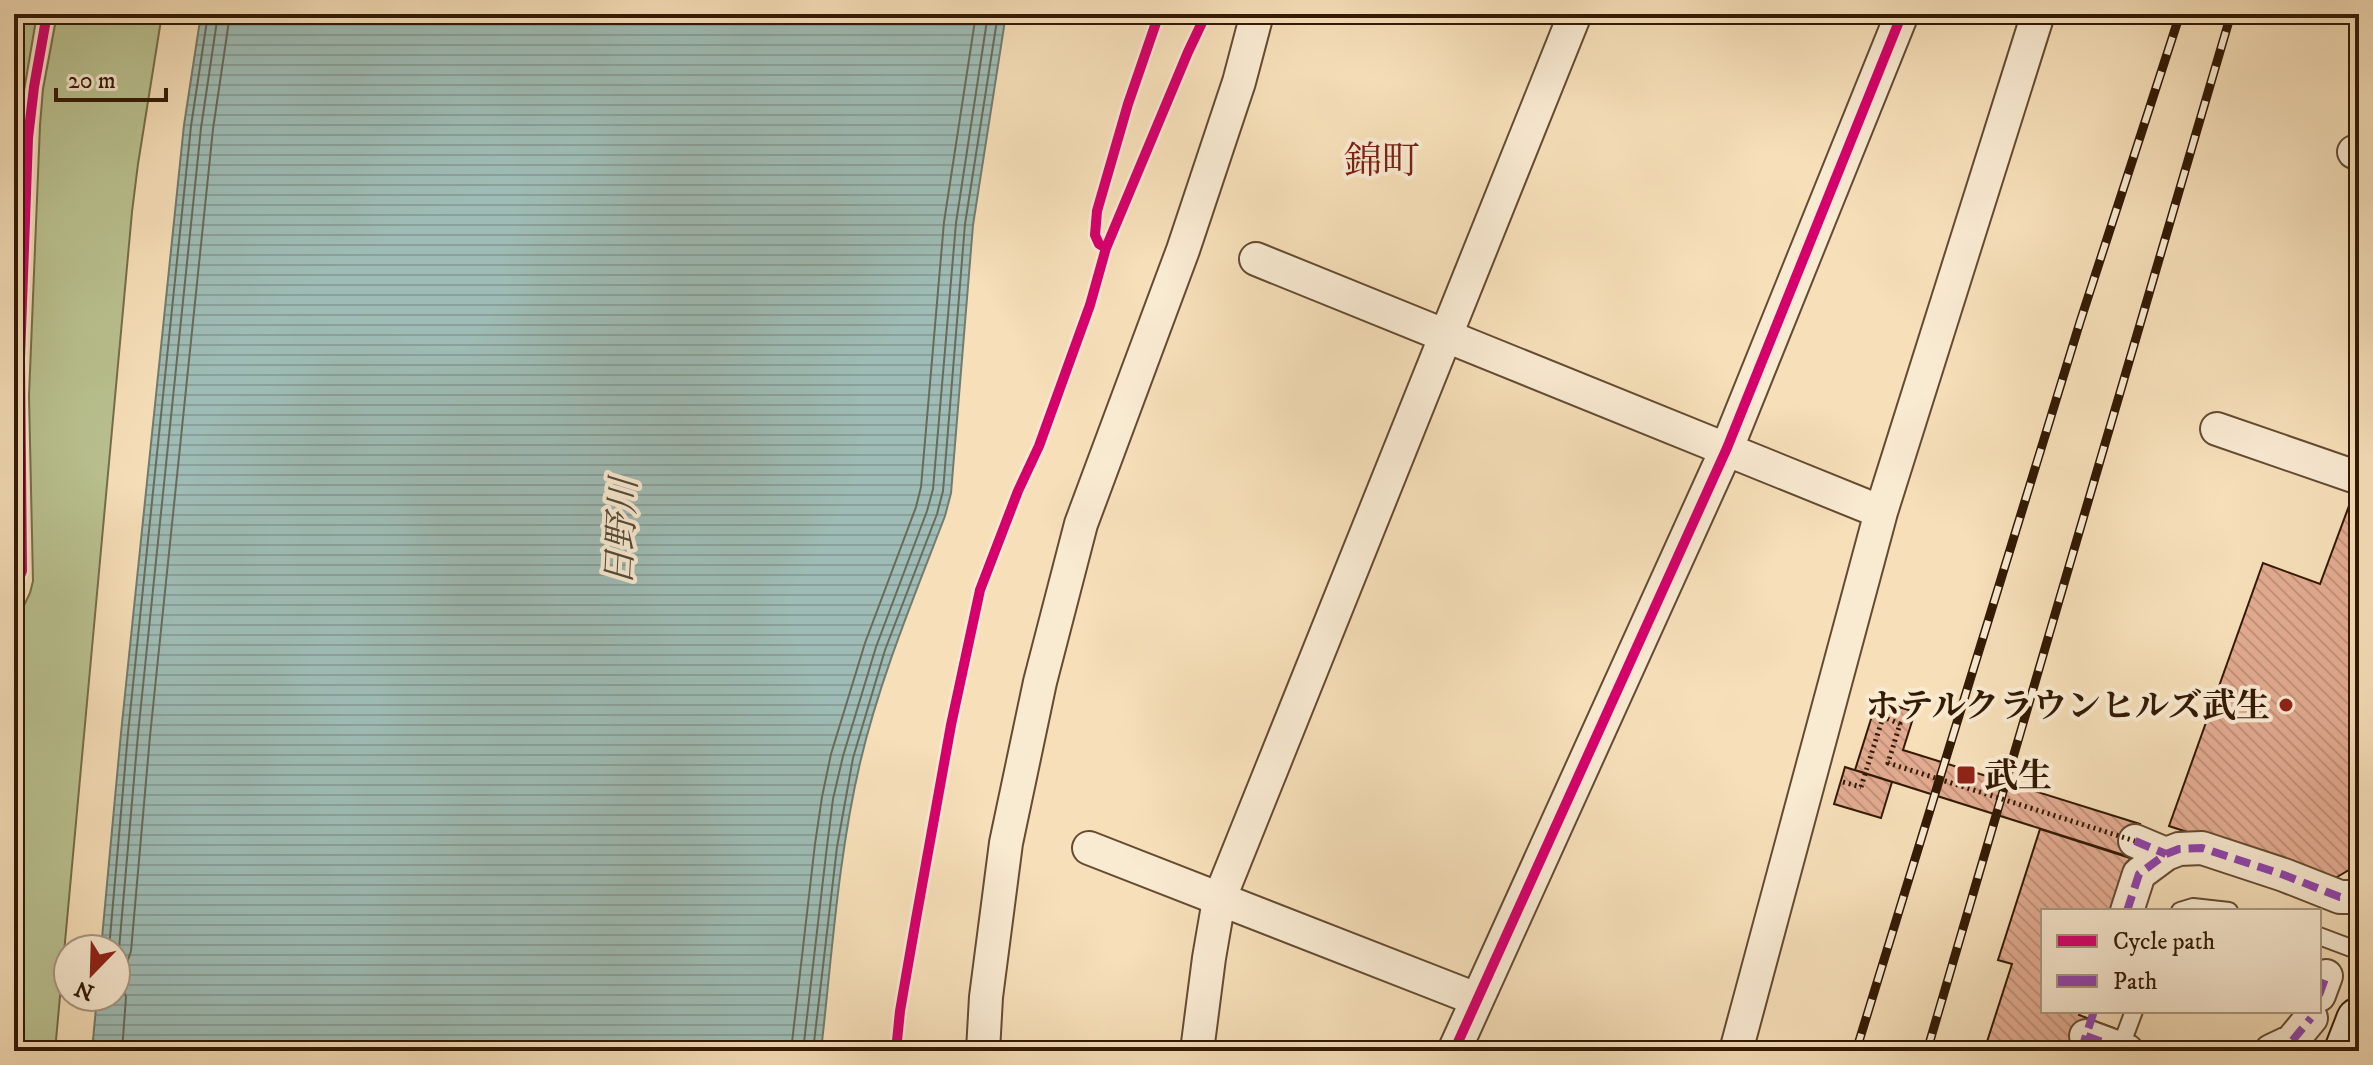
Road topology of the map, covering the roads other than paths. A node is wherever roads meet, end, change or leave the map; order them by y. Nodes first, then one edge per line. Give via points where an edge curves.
1 (1257, 14) edge
2 (1575, 14) edge
3 (1902, 14) edge
4 (2038, 14) edge
5 (1256, 259) dead end
6 (1445, 334) junction
7 (2217, 429) dead end
8 (1727, 448) junction
9 (2359, 478) edge
10 (1881, 512) junction
11 (2135, 841) road end
12 (1089, 848) dead end
13 (2166, 854) junction
14 (2359, 897) edge
15 (1219, 900) junction
16 (2128, 909) edge
17 (2186, 909) edge
18 (2211, 909) edge
19 (2321, 937) edge
20 (2359, 951) edge
21 (1476, 999) junction
22 (2133, 1013) edge
23 (2309, 1013) edge
24 (2313, 1013) edge
25 (2359, 1020) edge
26 (2087, 1033) edge
27 (2122, 1050) edge
28 (983, 1051) edge
29 (1197, 1051) edge
30 (1454, 1051) edge
31 (1736, 1051) edge
32 (2271, 1051) edge
33 (2300, 1051) edge
34 (2347, 1051) edge

1 - 28 street via 1183,250 1081,524 1006,843
2 - 6 street
3 - 8 street
4 - 10 street
5 - 6 street
6 - 8 street
6 - 15 street
7 - 9 street
8 - 10 street
8 - 21 street
10 - 31 street
11 - 13 street
12 - 15 street
13 - 14 street via 2202,848 2340,897
13 - 16 street via 2139,874
15 - 21 street
15 - 29 street
17 - 18 lane
19 - 20 lane
21 - 30 street
22 - 27 lane
23 - 32 street via 2292,1041
24 - 33 street
25 - 34 main road
26 - 27 street

